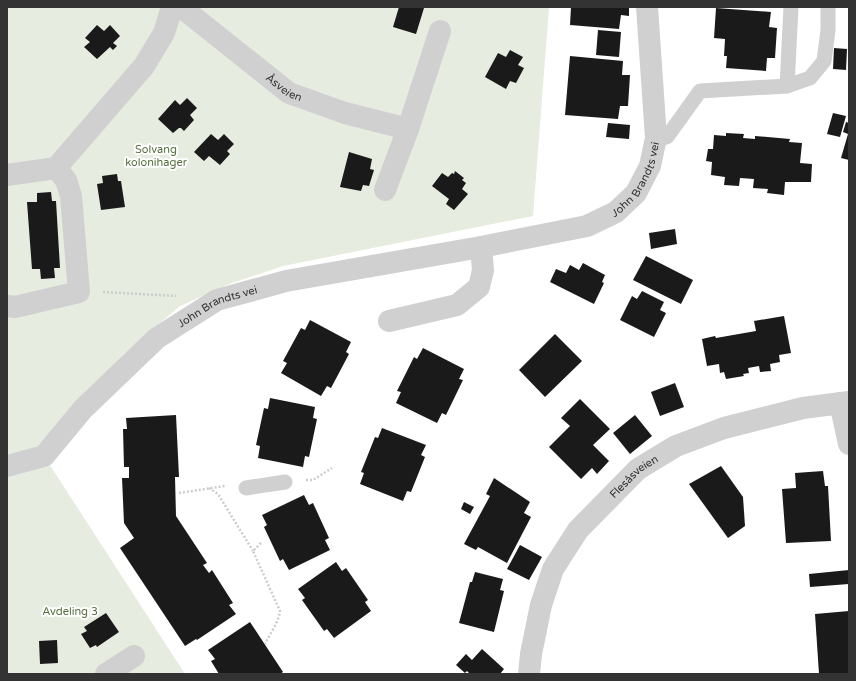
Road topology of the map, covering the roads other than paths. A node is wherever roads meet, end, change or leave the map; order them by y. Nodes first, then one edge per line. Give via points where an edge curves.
1 (172, 7) edge
2 (181, 7) edge
3 (647, 7) edge
4 (791, 7) edge
5 (828, 7) edge
6 (440, 30) dead end
7 (787, 86) junction
8 (408, 129) junction
9 (656, 138) junction
10 (56, 168) junction
11 (7, 175) edge
12 (385, 190) dead end
13 (481, 247) junction
14 (7, 306) edge
15 (389, 321) dead end
16 (844, 403) edge
17 (849, 444) edge
18 (7, 466) edge
19 (285, 482) dead end
20 (246, 488) dead end
21 (134, 656) dead end
22 (106, 674) edge
23 (529, 674) edge

1 - 10 street via 164,33 144,66
2 - 8 street, Åsveien via 289,93 345,114
3 - 9 street, John Brandts vei
4 - 7 lane
5 - 7 lane via 824,62 810,78
6 - 8 street
7 - 9 lane via 700,91 667,137
8 - 12 street
9 - 13 street, John Brandts vei via 650,166 636,193 616,212 588,226
10 - 11 street
10 - 14 street via 66,180 71,196 79,292 15,307
13 - 15 street via 483,270 479,287 457,305
13 - 18 street, John Brandts vei via 286,281 216,300 158,338 83,409 44,456
16 - 17 street
16 - 23 street, Flesåsveien via 803,408 724,428 676,446 638,468 578,530 554,569 541,605
19 - 20 lane
21 - 22 street

